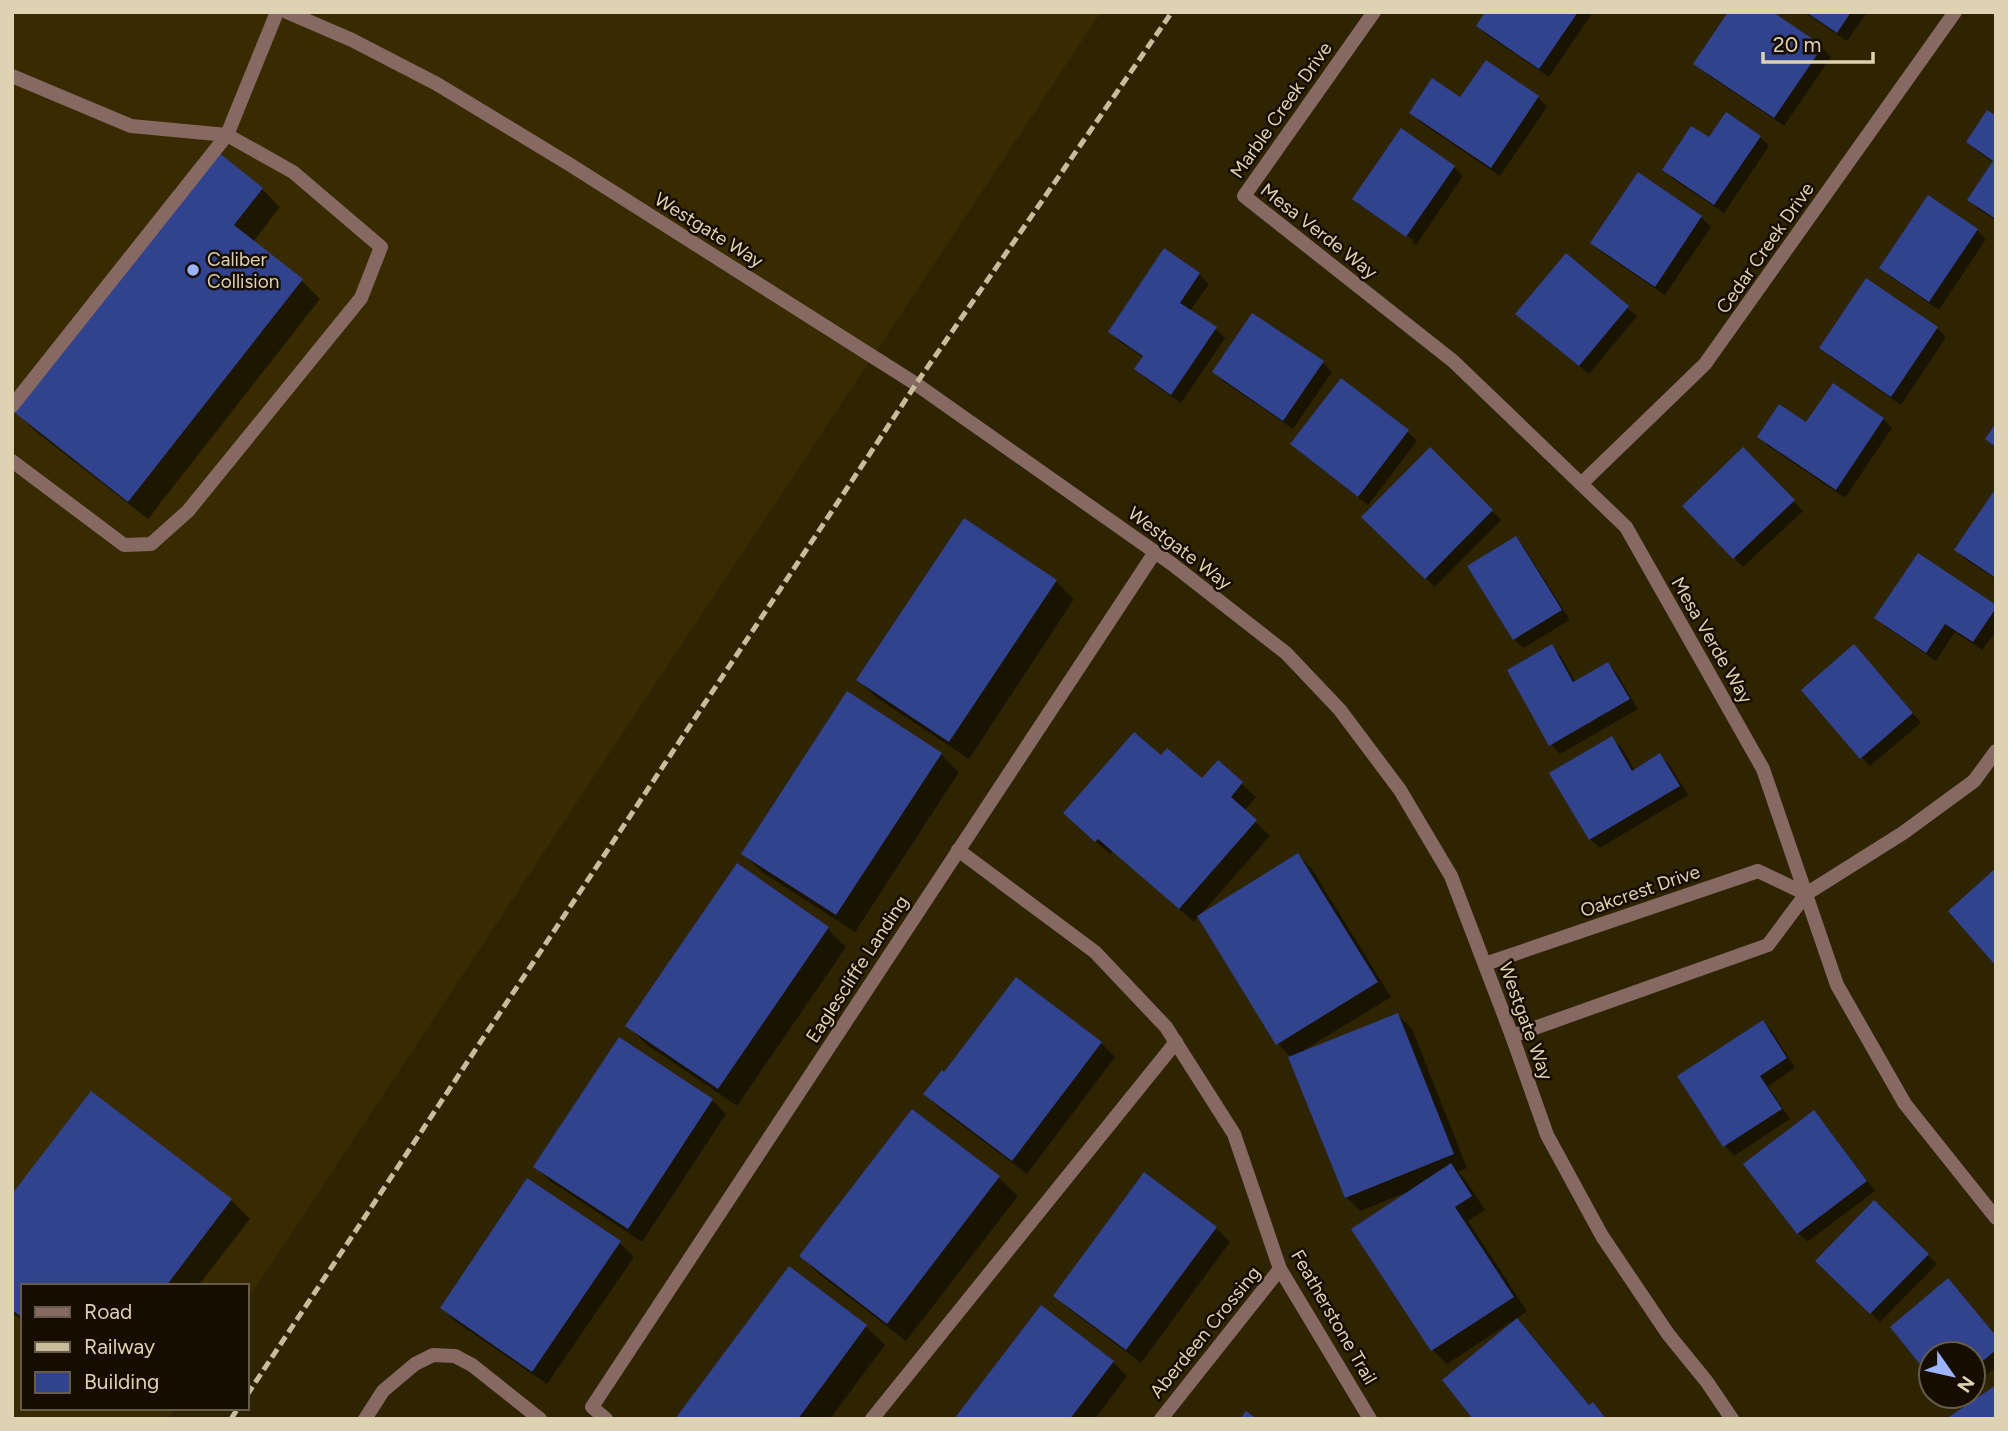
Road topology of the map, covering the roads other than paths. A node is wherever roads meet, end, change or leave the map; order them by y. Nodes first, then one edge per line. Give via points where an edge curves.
1 (277, 12) edge
2 (287, 12) edge
3 (1374, 12) edge
4 (1955, 12) edge
5 (12, 76) edge
6 (227, 135) junction
7 (1244, 196) joint
8 (12, 405) edge
9 (12, 461) edge
10 (1581, 484) junction
11 (1155, 552) junction
12 (1996, 751) edge
13 (958, 850) junction
14 (1806, 894) junction
15 (1485, 964) junction
16 (1511, 1036) junction
17 (1176, 1042) junction
18 (1996, 1218) edge
19 (1280, 1269) junction
20 (365, 1419) edge
21 (540, 1419) edge
22 (606, 1419) edge
23 (872, 1419) edge
24 (1161, 1419) edge
25 (1370, 1419) edge
26 (1732, 1419) edge

1 - 6 street
2 - 11 street, Westgate Way via 437,84 569,164 916,384
3 - 7 street, Marble Creek Drive
4 - 10 street, Cedar Creek Drive via 1705,364
5 - 6 street via 131,125
6 - 8 street
6 - 9 street via 293,172 381,247 361,298 188,511 151,544 124,545
7 - 10 street, Mesa Verde Way via 1453,360
10 - 14 street, Mesa Verde Way via 1626,527 1763,769
11 - 13 street, Eaglescliffe Landing
11 - 15 street, Westgate Way via 1286,653 1340,710 1400,790 1451,876
12 - 14 street via 1974,782
13 - 17 street, Featherstone Trail via 1095,952
13 - 22 street, Eaglescliffe Landing via 592,1407
14 - 15 street, Oakcrest Drive via 1758,872
14 - 16 street via 1768,945
14 - 18 street, Mesa Verde Way via 1837,985 1905,1104
15 - 16 street, Westgate Way
16 - 26 street, Westgate Way via 1547,1135 1602,1236
17 - 19 street, Featherstone Trail via 1234,1134
17 - 23 street
19 - 24 street, Aberdeen Crossing
19 - 25 street, Featherstone Trail
20 - 21 street via 383,1391 433,1355 455,1356 471,1365

